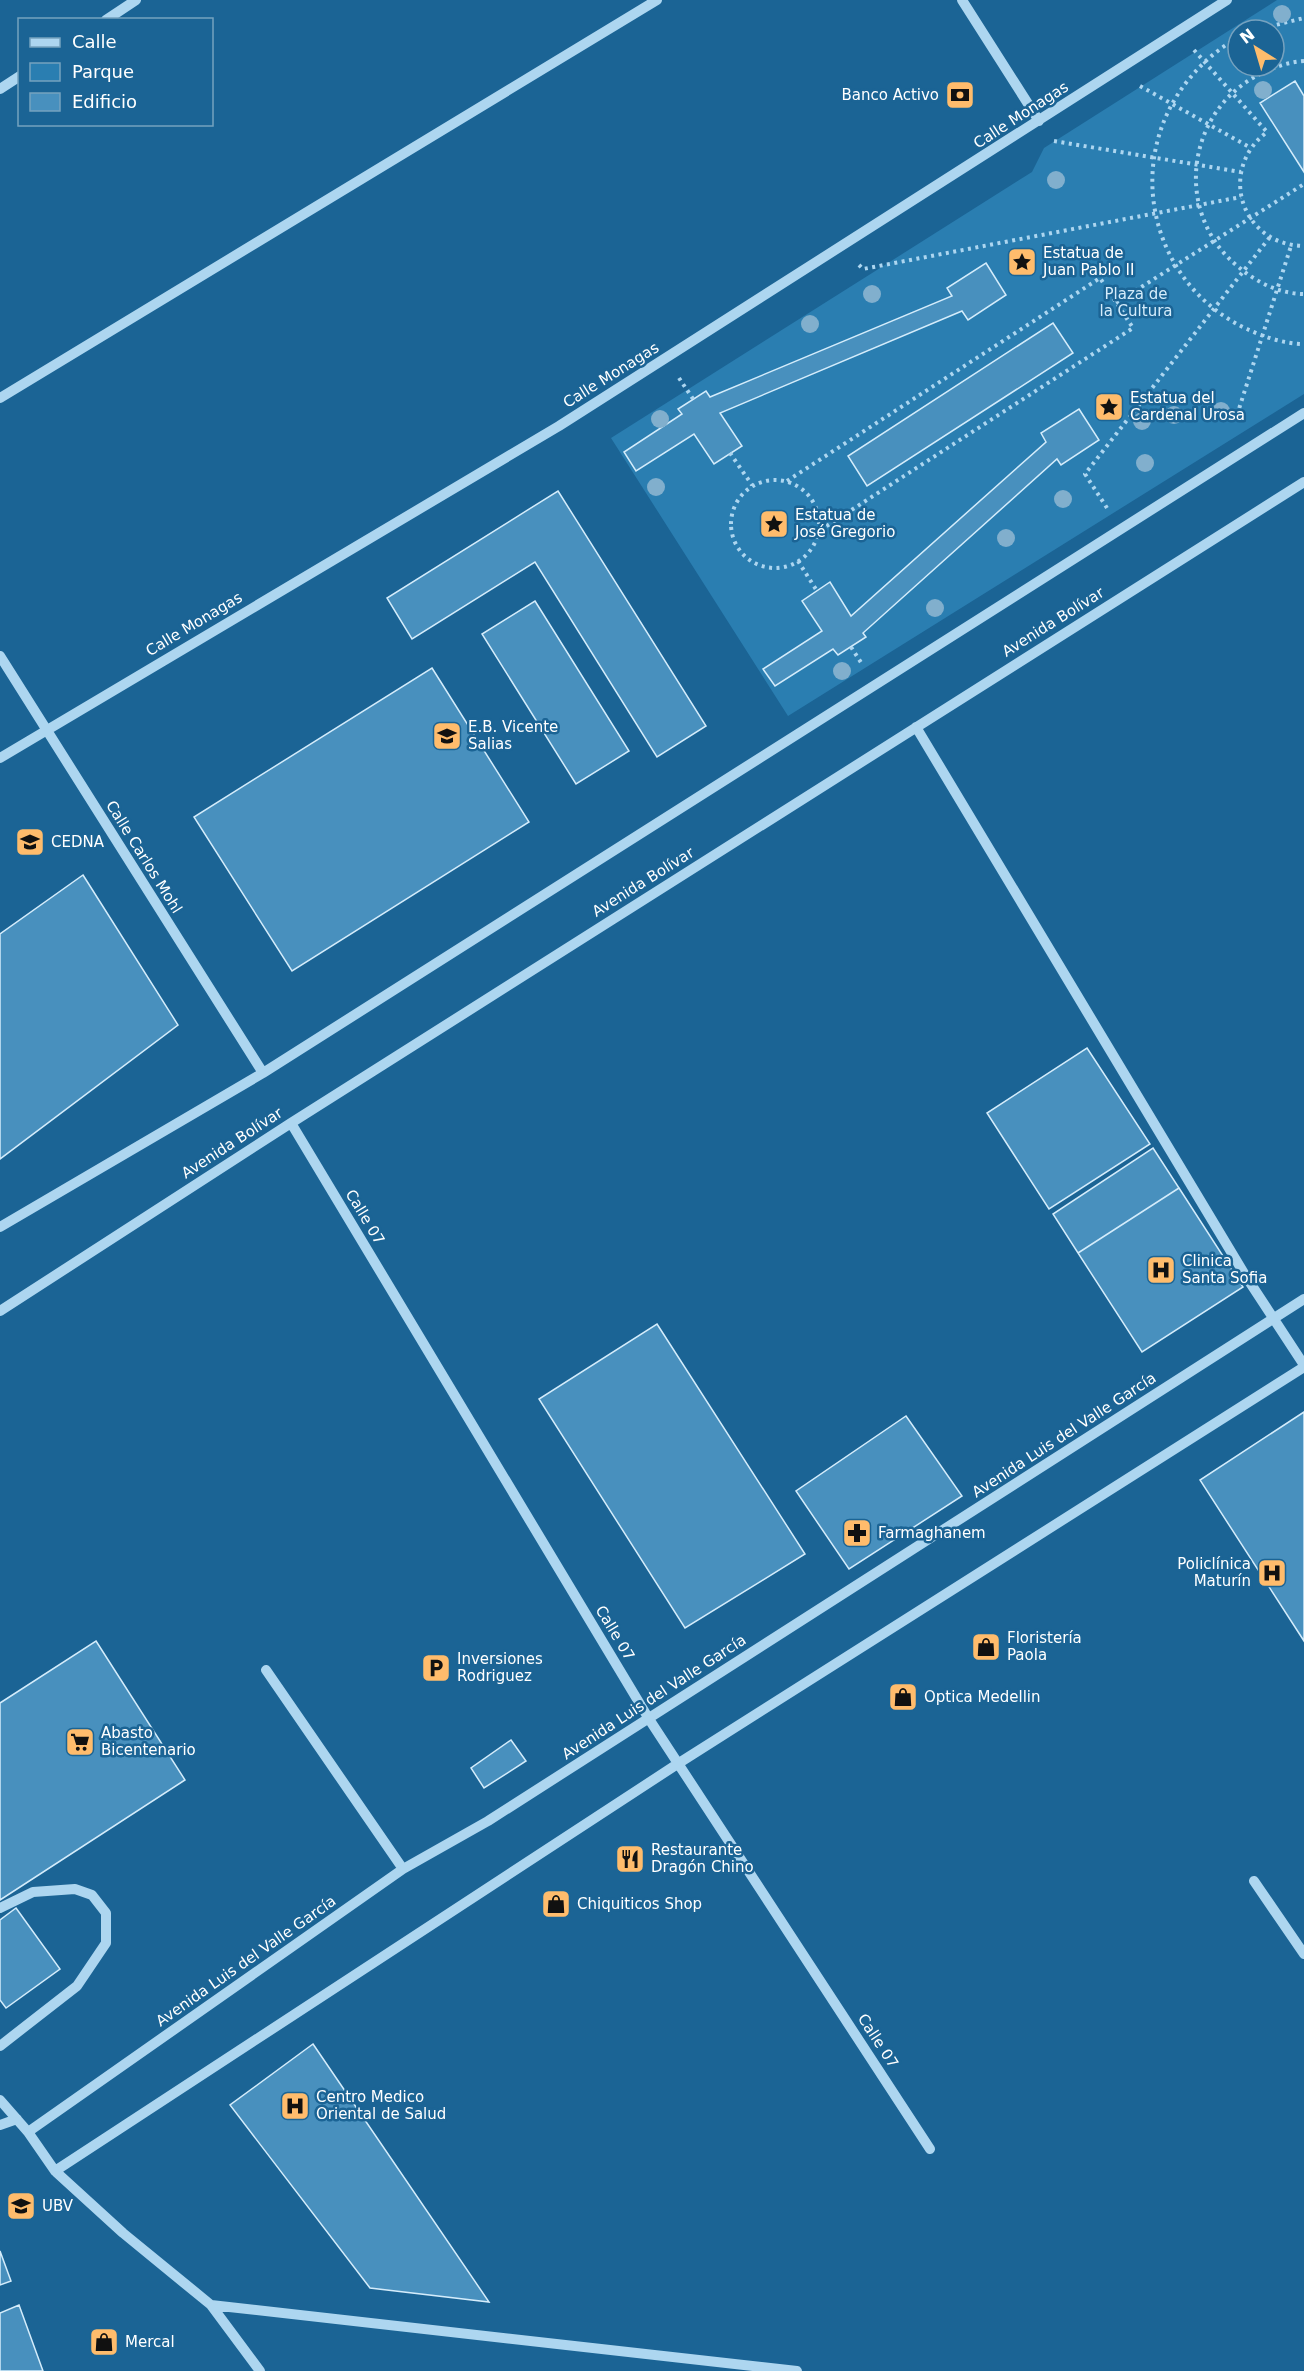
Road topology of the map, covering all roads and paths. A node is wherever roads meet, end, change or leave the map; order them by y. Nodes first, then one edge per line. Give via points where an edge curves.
1 (657, 0) edge
2 (962, 0) edge
3 (1227, 0) edge
4 (132, 1) edge
5 (109, 18) edge
6 (1304, 18) edge
7 (1286, 22) edge
8 (1181, 30) junction
9 (1226, 45) edge
10 (1304, 61) edge
11 (1204, 62) junction
12 (1286, 64) edge
13 (1126, 65) junction
14 (18, 77) edge
15 (1252, 78) edge
16 (0, 89) edge
17 (1233, 93) junction
18 (1172, 105) junction
19 (1039, 122) junction
20 (1209, 124) junction
21 (1251, 148) junction
22 (1154, 158) junction
23 (1196, 164) junction
24 (1241, 172) junction
25 (1304, 184) edge
26 (1241, 197) junction
27 (1199, 205) junction
28 (1156, 213) junction
29 (1250, 218) junction
30 (1270, 237) junction
31 (1214, 242) junction
32 (845, 244) junction
33 (1291, 246) junction
34 (1304, 246) edge
35 (1175, 266) junction
36 (1243, 271) junction
37 (1277, 289) junction
38 (1304, 294) edge
39 (1116, 303) junction
40 (1214, 309) junction
41 (1262, 336) junction
42 (1304, 344) edge
43 (0, 398) edge
44 (1304, 412) edge
45 (1258, 442) junction
46 (730, 453) dead end
47 (787, 481) junction
48 (1304, 482) edge
49 (752, 485) junction
50 (1120, 529) junction
51 (819, 531) junction
52 (798, 561) junction
53 (817, 591) dead end
54 (0, 656) edge
55 (916, 727) junction
56 (46, 729) junction
57 (0, 758) edge
58 (263, 1073) junction
59 (291, 1123) junction
60 (0, 1227) edge
61 (1304, 1299) edge
62 (0, 1311) edge
63 (1275, 1318) junction
64 (1304, 1366) edge
65 (266, 1670) dead end
66 (649, 1719) junction
67 (679, 1763) junction
68 (403, 1869) junction
69 (1254, 1881) dead end
70 (0, 1908) edge
71 (1304, 1954) edge
72 (0, 2046) edge
73 (0, 2100) edge
74 (17, 2119) junction
75 (0, 2125) edge
76 (28, 2132) junction
77 (930, 2149) dead end
78 (55, 2171) junction
79 (211, 2305) junction
80 (260, 2371) edge
81 (797, 2371) edge

1 - 43 street
2 - 19 street
3 - 8 street, Calle Monagas
4 - 5 street
6 - 7 path
8 - 11 path
8 - 13 street, Calle Monagas
9 - 11 path
10 - 12 path
11 - 17 path
11 - 18 path
13 - 18 path via 1141,87
13 - 19 street, Calle Monagas
14 - 16 street
15 - 17 path
17 - 20 path
17 - 21 path via 1267,132
18 - 20 path
18 - 22 path via 1161,128
19 - 22 path via 1055,142
19 - 32 street, Calle Monagas
20 - 21 path
20 - 23 path
21 - 24 path
22 - 23 path
22 - 28 path
23 - 24 path
23 - 27 path
24 - 26 path
25 - 29 path
26 - 27 path
26 - 29 path
27 - 28 path
27 - 31 path
28 - 32 path via 863,269
28 - 35 path via 1161,237
29 - 30 path
29 - 31 path
30 - 33 path
30 - 36 path
31 - 35 path
31 - 36 path
32 - 56 street, Calle Monagas via 558,426
33 - 34 path
33 - 37 path
35 - 39 path
35 - 40 path
36 - 37 path
36 - 40 path
37 - 38 path
37 - 41 path
39 - 47 path via 1100,279
39 - 51 path via 1133,328
40 - 41 path via 1229,321
40 - 50 path via 1085,474
41 - 42 path
41 - 45 path via 1238,412
44 - 45 street
45 - 50 street
46 - 49 path
47 - 49 path
47 - 51 path via 803,489 813,501
48 - 55 street, Avenida Bolívar
49 - 52 path via 733,508 730,528 737,547 764,567 784,567
50 - 58 street
51 - 52 path via 812,547
52 - 53 path
54 - 56 street, Calle Carlos Mohl
55 - 59 street, Avenida Bolívar
55 - 63 street via 1245,1275
56 - 57 street, Calle Monagas
56 - 58 street, Calle Carlos Mohl
58 - 60 street
59 - 62 street, Avenida Bolívar
59 - 66 street, Calle 07
61 - 63 street, Avenida Luis del Valle García
63 - 64 street
63 - 66 street, Avenida Luis del Valle García
64 - 67 street
65 - 68 street
66 - 67 street, Calle 07
66 - 68 street, Avenida Luis del Valle García via 488,1821
67 - 77 street, Calle 07
67 - 78 street
68 - 76 street, Avenida Luis del Valle García
69 - 71 street
70 - 72 street via 33,1892 75,1889 92,1895 106,1913 106,1943 77,1986
73 - 74 street
74 - 75 street
74 - 76 street
76 - 78 street
78 - 79 street
79 - 80 street
79 - 81 street

